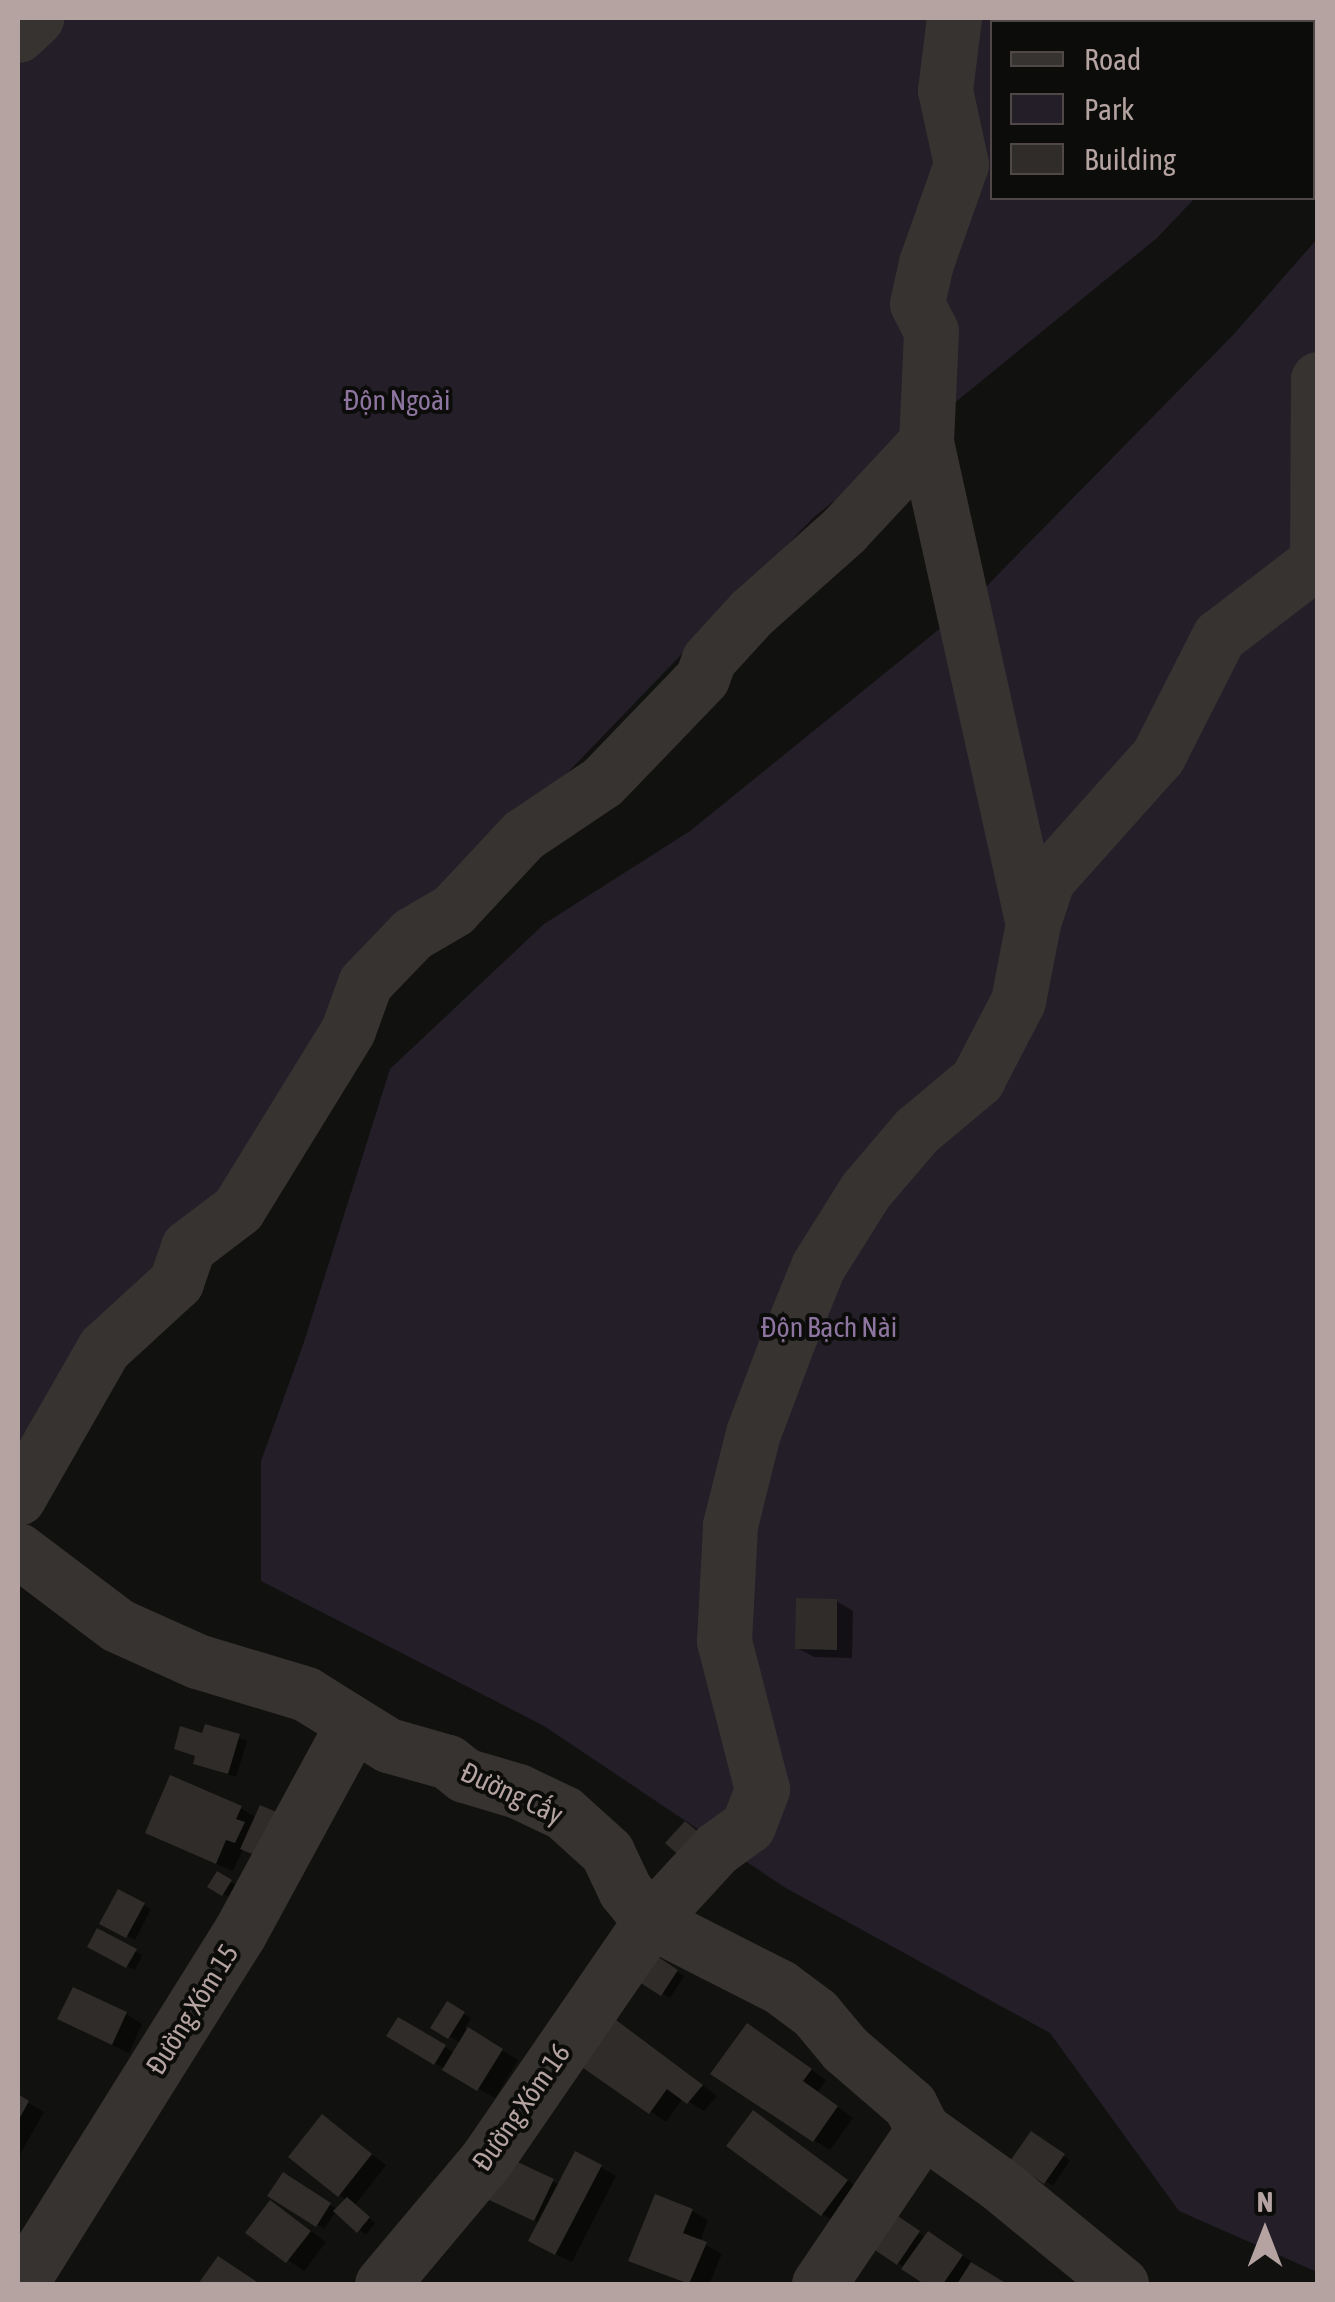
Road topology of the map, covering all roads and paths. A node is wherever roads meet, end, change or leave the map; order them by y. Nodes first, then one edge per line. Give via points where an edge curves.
1 (36, 18) edge
2 (954, 18) edge
3 (18, 34) edge
4 (1318, 379) edge
5 (926, 442) junction
6 (1317, 561) edge
7 (1032, 923) junction
8 (20, 1494) edge
9 (18, 1550) edge
10 (352, 1726) junction
11 (650, 1921) junction
12 (923, 2130) junction
13 (20, 2284) edge
14 (382, 2284) edge
15 (819, 2284) edge
16 (1122, 2284) edge

1 - 3 street
2 - 5 street via 945,90 961,164 916,303 931,331
4 - 6 street
5 - 7 street
5 - 8 street via 844,530 752,613 709,659 702,678 602,782 523,835 453,910 412,934 364,984 348,1030 238,1209 188,1247 176,1282 104,1348
6 - 7 street via 1219,636 1158,756 1047,880
7 - 11 street, Đường Xóm 16 via 1018,1001 977,1080 916,1131 865,1192 818,1266 784,1351 748,1451 724,1586 724,1641 762,1789 748,1826 716,1849
9 - 10 street, Đường Cấy via 117,1625 197,1661 306,1694
10 - 11 street, Đường Cấy via 564,1813 607,1852 624,1890
10 - 13 street, Đường Xóm 15 via 240,1932
11 - 12 street, Đường Cấy via 804,2004 910,2105
11 - 14 street, Đường Xóm 16 via 486,2160
12 - 15 street
12 - 16 street, Đường Cấy

